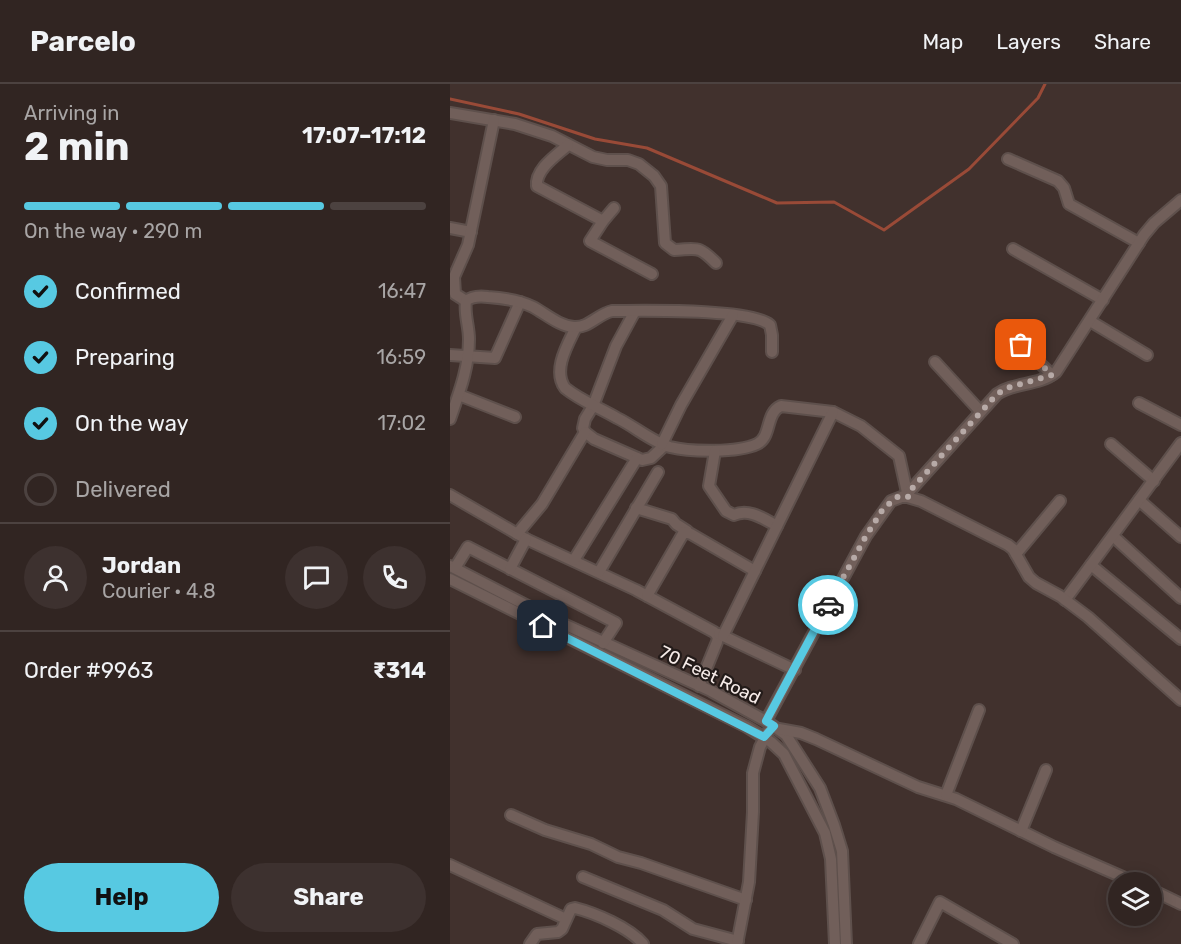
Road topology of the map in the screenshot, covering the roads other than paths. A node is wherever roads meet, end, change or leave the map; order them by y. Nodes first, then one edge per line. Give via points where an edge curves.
1 (450, 113) edge
2 (494, 120) junction
3 (568, 145) junction
4 (1008, 159) dead end
5 (1181, 200) edge
6 (614, 208) dead end
7 (603, 221) junction
8 (450, 228) edge
9 (471, 232) junction
10 (1139, 243) junction
11 (1013, 249) dead end
12 (716, 263) dead end
13 (652, 274) dead end
14 (458, 299) edge
15 (1103, 300) junction
16 (520, 302) junction
17 (635, 311) junction
18 (733, 315) junction
19 (1090, 321) junction
20 (576, 327) junction
21 (1021, 345) dead end
22 (772, 352) dead end
23 (450, 355) edge
24 (1147, 355) dead end
25 (468, 356) junction
26 (935, 362) dead end
27 (1052, 375) junction
28 (459, 395) junction
29 (1139, 403) dead end
30 (593, 406) junction
31 (980, 411) junction
32 (833, 412) junction
33 (451, 413) edge
34 (515, 417) dead end
35 (1181, 425) edge
36 (585, 432) junction
37 (1181, 443) edge
38 (663, 444) junction
39 (1111, 444) dead end
40 (716, 451) junction
41 (637, 458) junction
42 (658, 472) dead end
43 (1154, 481) junction
44 (450, 495) edge
45 (908, 495) junction
46 (1139, 500) junction
47 (1060, 501) dead end
48 (636, 508) junction
49 (777, 526) junction
50 (687, 531) junction
51 (522, 536) junction
52 (1113, 536) junction
53 (1181, 537) edge
54 (1016, 554) junction
55 (574, 560) junction
56 (1091, 565) junction
57 (453, 567) edge
58 (510, 569) junction
59 (755, 571) junction
60 (599, 572) junction
61 (450, 579) edge
62 (648, 596) junction
63 (1181, 598) edge
64 (1065, 600) junction
65 (719, 634) junction
66 (1181, 639) edge
67 (603, 643) junction
68 (795, 670) junction
69 (699, 686) junction
70 (1181, 700) edge
71 (979, 710) dead end
72 (773, 725) junction
73 (764, 737) junction
74 (1046, 770) dead end
75 (946, 795) junction
76 (511, 815) dead end
77 (1021, 831) junction
78 (836, 855) junction
79 (450, 865) edge
80 (1112, 872) edge
81 (582, 877) dead end
82 (1162, 895) edge
83 (746, 900) junction
84 (1181, 904) edge
85 (566, 919) junction
86 (737, 942) edge
87 (530, 944) edge
88 (643, 944) edge
89 (835, 944) edge
90 (846, 944) edge
91 (919, 944) edge
92 (1012, 944) edge

1 - 2 street
2 - 3 street via 532,129
2 - 9 street
3 - 7 street via 543,169 537,186
3 - 12 street via 593,157 628,160 643,167 662,186 665,243 674,250 698,249
4 - 10 street via 1058,181 1069,204
5 - 10 street via 1154,223
6 - 7 street
7 - 13 street via 590,241
8 - 9 street
9 - 14 street via 454,277 453,291
10 - 15 street
11 - 15 street
14 - 16 street via 479,297
14 - 25 street via 465,311
15 - 19 street
16 - 20 street
16 - 25 street via 495,358
17 - 18 street
17 - 20 street via 612,310
17 - 30 street via 616,346
18 - 22 street via 768,323
18 - 38 street
19 - 24 street
19 - 27 street
20 - 30 street via 562,361 561,383
21 - 27 street
23 - 25 street
25 - 28 street
26 - 31 street
27 - 31 street via 1002,391
28 - 33 street
28 - 34 street
29 - 35 street
30 - 36 street via 583,423
30 - 38 street
31 - 45 street
32 - 40 street via 781,406 774,410 760,442
32 - 45 street via 861,426 895,451 902,461
32 - 49 street
36 - 41 street
36 - 51 street
37 - 43 street
38 - 40 street
38 - 41 street via 648,459
39 - 43 street
40 - 49 street via 709,486 726,511 748,512
41 - 55 street
42 - 48 street
43 - 46 street
44 - 51 street
45 - 54 street via 1008,545
45 - 68 street via 891,501 871,528
46 - 52 street
46 - 53 street
47 - 54 street
48 - 50 street via 672,519
48 - 60 street
49 - 59 street
50 - 59 street
50 - 62 street via 681,535
51 - 55 street
51 - 58 street
52 - 56 street
52 - 63 street
54 - 64 street via 1029,577
55 - 60 street
56 - 64 street
56 - 66 street
57 - 58 street via 468,547
57 - 67 street, 70 Feet Road
58 - 67 street via 616,623
59 - 65 street
60 - 62 street
61 - 73 street, 70 Feet Road
62 - 65 street
64 - 70 street
65 - 68 street
65 - 69 street
67 - 69 street, 70 Feet Road
68 - 72 street
69 - 72 street, 70 Feet Road
71 - 75 street
72 - 73 street
72 - 75 street via 816,739 918,787
72 - 78 street, 70 Feet Road via 791,742 820,788 834,825
73 - 78 street, 70 Feet Road via 788,761
73 - 83 street via 753,773
74 - 77 street
75 - 77 street
76 - 83 street via 618,857
77 - 80 street
78 - 89 street, 70 Feet Road
78 - 90 street, 70 Feet Road
79 - 85 street
81 - 86 street via 672,914 693,929
82 - 84 street
83 - 86 street
85 - 87 street via 558,932 537,934
85 - 88 street via 571,909 580,909 634,935
91 - 92 street via 940,902

